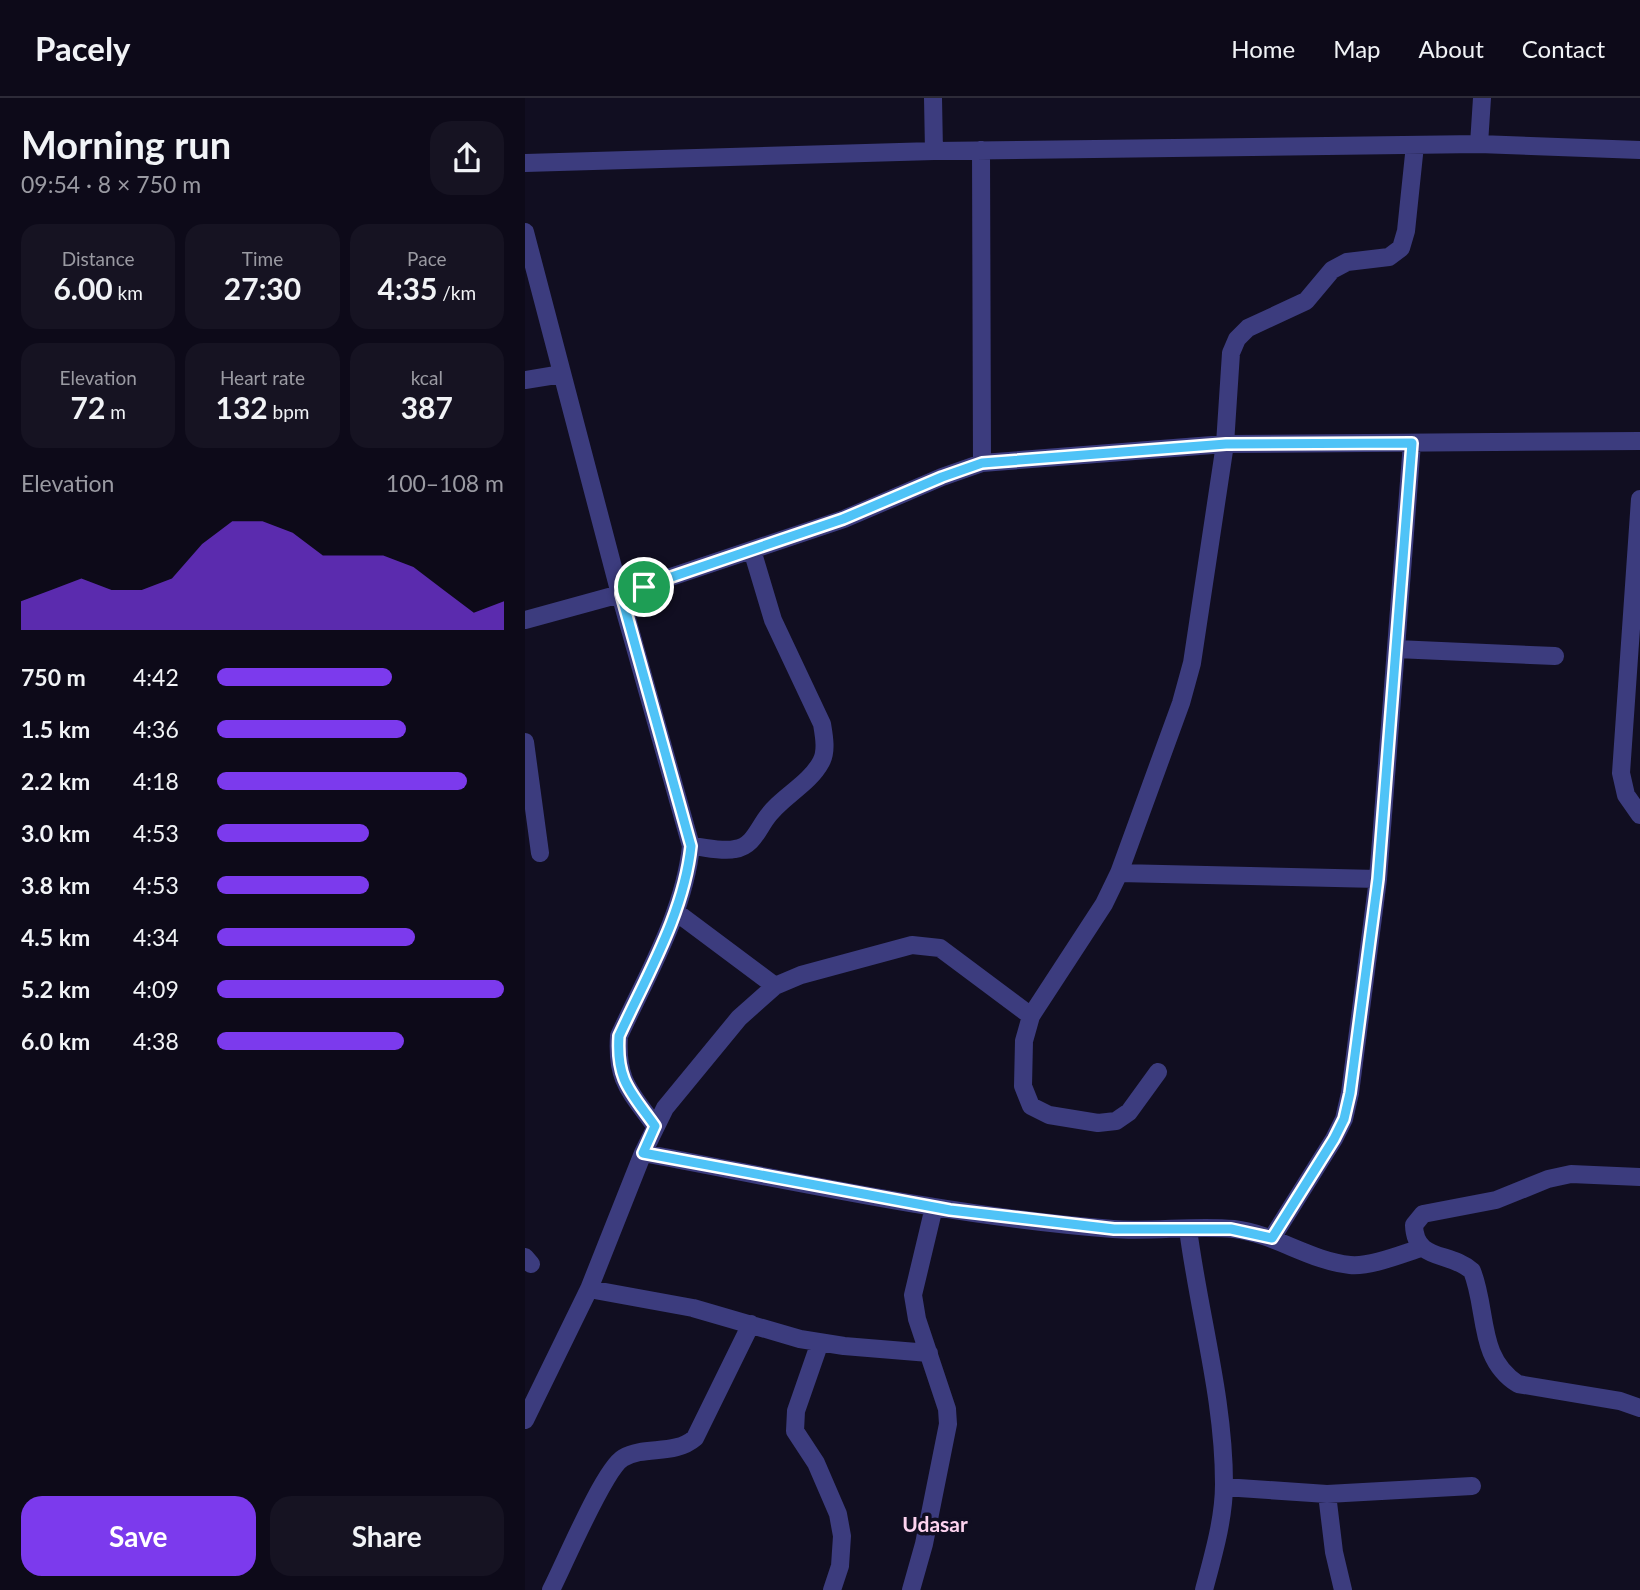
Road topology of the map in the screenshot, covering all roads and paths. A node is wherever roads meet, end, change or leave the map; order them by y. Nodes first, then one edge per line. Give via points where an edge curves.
1 (933, 98) edge
2 (1482, 98) edge
3 (1479, 144) junction
4 (1415, 145) junction
5 (981, 150) junction
6 (1640, 150) edge
7 (934, 151) junction
8 (525, 163) edge
9 (525, 232) edge
10 (562, 374) junction
11 (525, 380) edge
12 (1640, 441) edge
13 (1412, 443) junction
14 (1226, 444) junction
15 (982, 463) junction
16 (1640, 499) edge
17 (752, 550) junction
18 (621, 594) junction
19 (525, 620) edge
20 (1396, 649) junction
21 (1555, 656) dead end
22 (525, 742) edge
23 (1640, 815) edge
24 (691, 846) junction
25 (540, 853) dead end
26 (1119, 873) junction
27 (1378, 879) junction
28 (676, 912) junction
29 (775, 986) junction
30 (1031, 1016) junction
31 (1158, 1072) dead end
32 (655, 1126) junction
33 (643, 1153) junction
34 (1640, 1177) edge
35 (934, 1207) junction
36 (1188, 1229) junction
37 (1272, 1238) junction
38 (1422, 1248) junction
39 (589, 1289) junction
40 (751, 1324) junction
41 (820, 1342) junction
42 (929, 1353) junction
43 (533, 1389) edge
44 (1640, 1408) edge
45 (525, 1420) edge
46 (1472, 1486) dead end
47 (1224, 1487) junction
48 (1327, 1494) junction
49 (551, 1590) edge
50 (832, 1590) edge
51 (911, 1590) edge
52 (1204, 1590) edge
53 (1343, 1590) edge

1 - 7 street
2 - 3 street
3 - 4 street
3 - 6 street
4 - 5 street
4 - 14 street via 1401,248 1389,257 1347,262 1332,270 1306,301 1248,328 1237,339 1231,354
5 - 7 street
5 - 15 street
7 - 8 street
9 - 10 street
10 - 11 street
10 - 18 street
12 - 13 street
13 - 14 street
13 - 20 street
14 - 15 street
14 - 26 street via 1192,663
15 - 17 street
16 - 23 street via 1621,774 1626,795
17 - 18 street
17 - 24 street via 773,620 822,724 823,759 809,779 766,818 752,841 736,849
18 - 19 street
18 - 24 street
20 - 21 street
20 - 27 street
22 - 25 street
24 - 28 street
26 - 27 street
26 - 30 street
27 - 37 street via 1344,1119
28 - 29 street
28 - 32 street via 619,1036 624,1082
29 - 30 street via 912,945 940,948
29 - 32 street via 739,1017 681,1086
30 - 31 street via 1024,1041 1023,1086 1031,1106 1049,1115 1098,1123 1116,1121 1129,1112
32 - 33 street
33 - 35 street
33 - 39 street
34 - 38 street via 1571,1174 1496,1199 1423,1214 1414,1225
35 - 36 street via 1114,1229
35 - 42 street via 913,1295
36 - 37 street via 1231,1229
36 - 47 street via 1219,1405
37 - 38 street via 1350,1265
38 - 44 street via 1472,1271 1489,1349 1507,1376 1518,1384
39 - 40 street
39 - 43 street
40 - 41 street
40 - 49 street via 695,1438 686,1446 637,1453 615,1463
41 - 42 street
41 - 50 street via 796,1410 795,1431 816,1463 838,1514 842,1546
42 - 51 street via 948,1424
43 - 45 street
46 - 48 street
47 - 48 street
47 - 52 street
48 - 53 street

